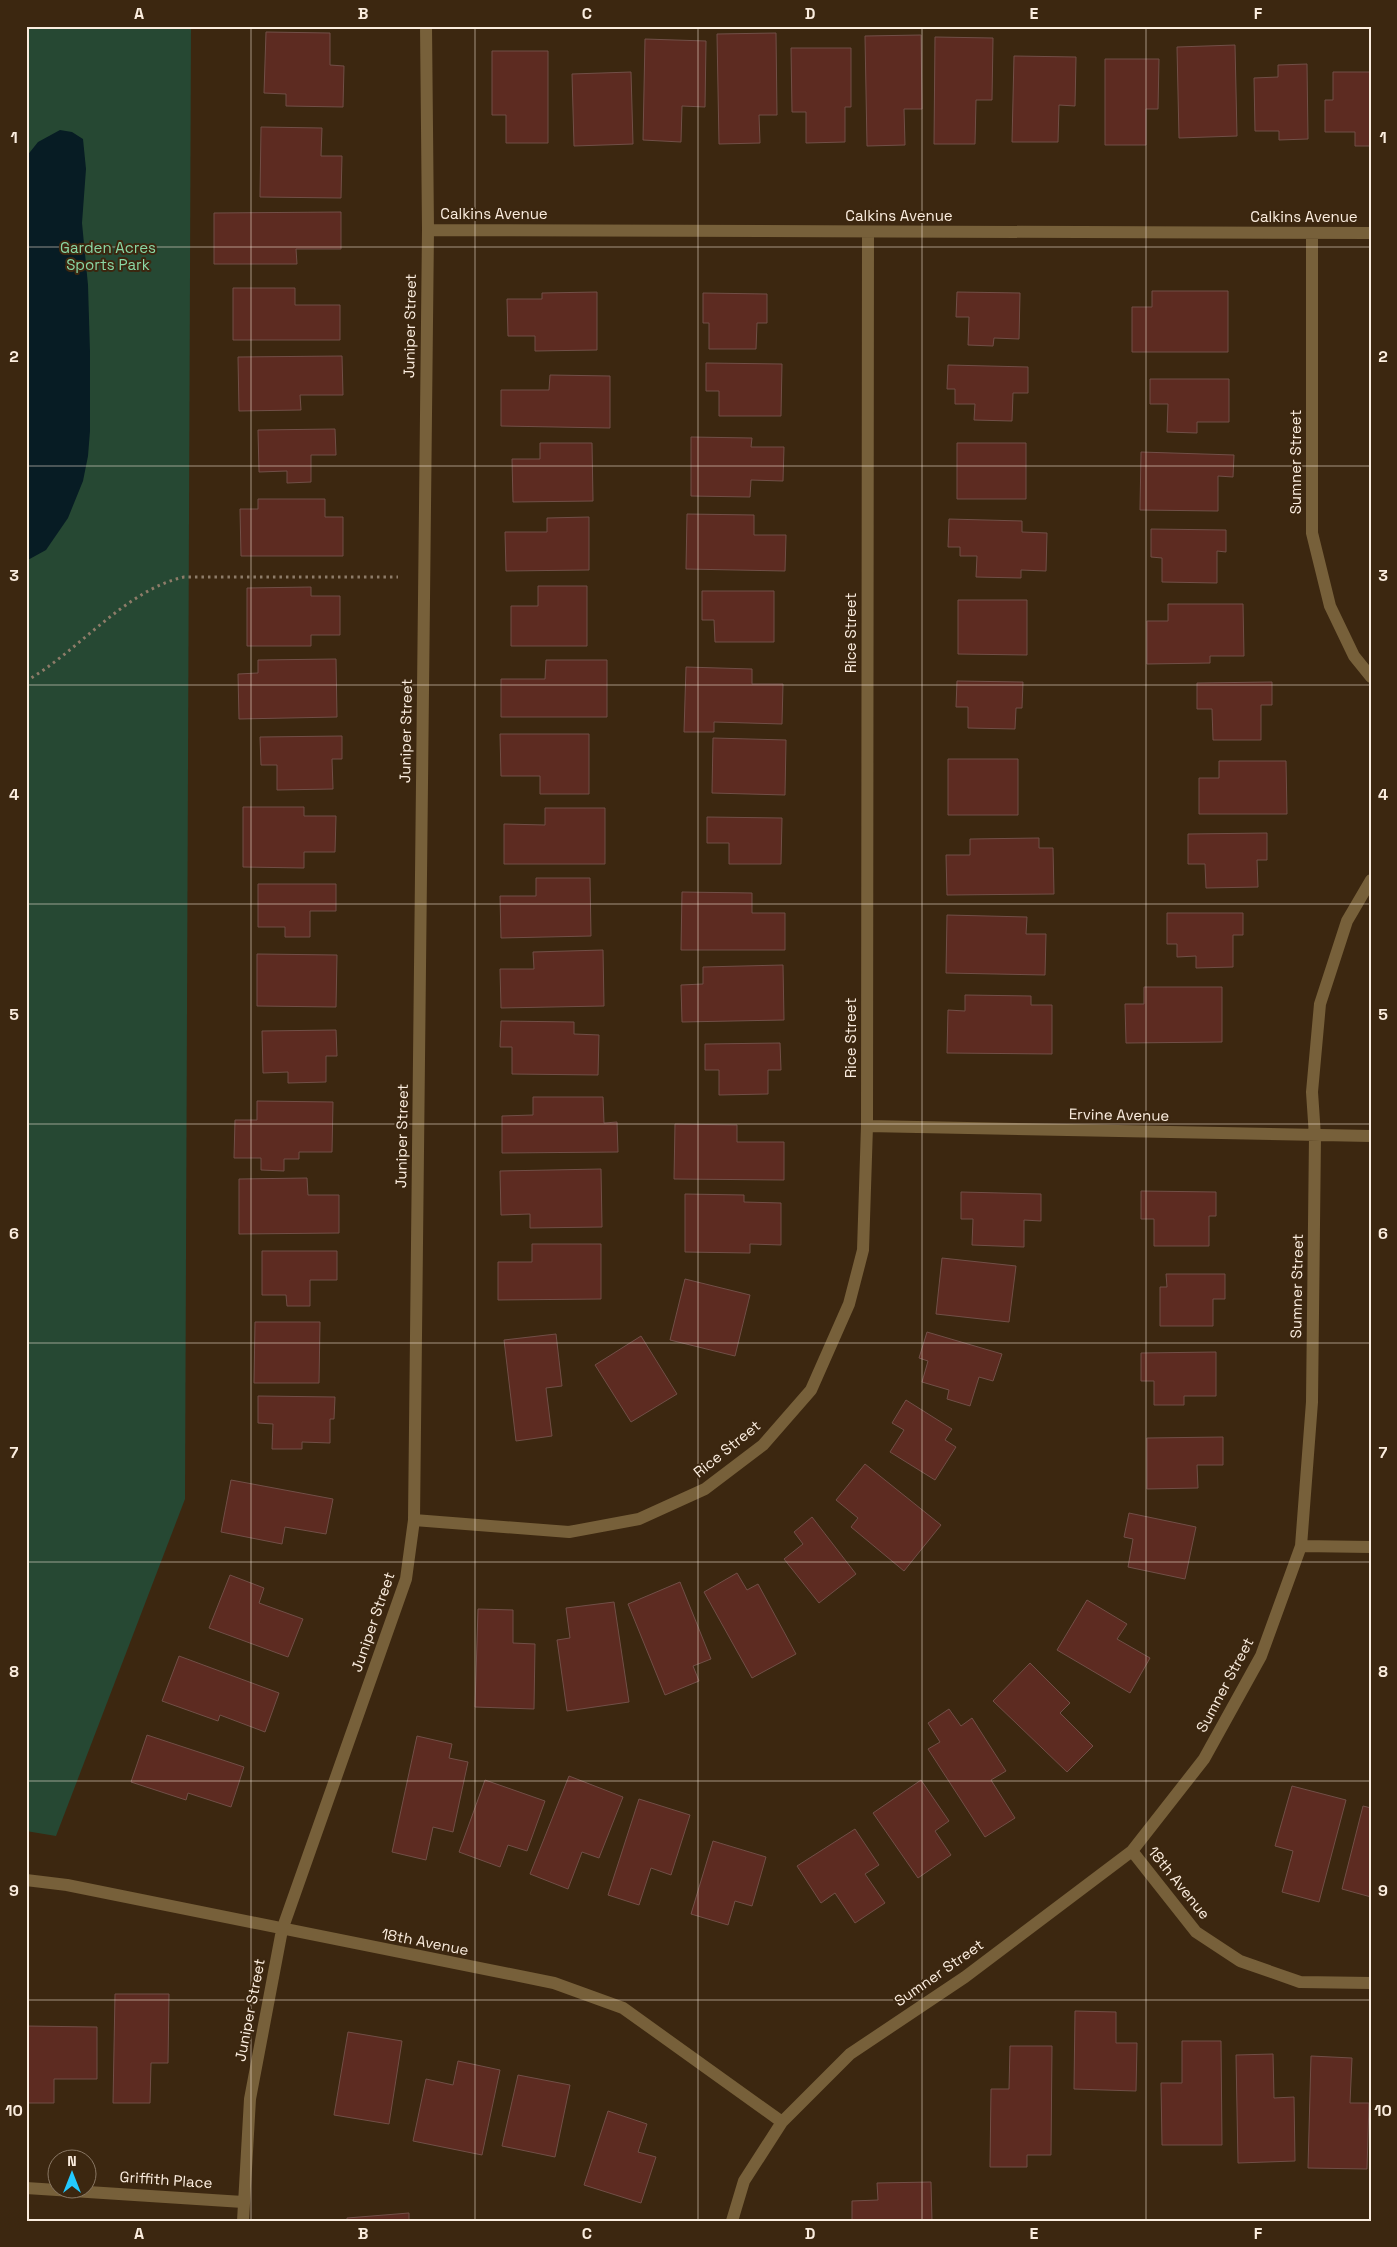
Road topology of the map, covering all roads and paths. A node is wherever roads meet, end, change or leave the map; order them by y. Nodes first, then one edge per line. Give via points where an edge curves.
1 (426, 26) edge
2 (428, 230) junction
3 (868, 232) junction
4 (1312, 233) junction
5 (1371, 233) edge
6 (424, 577) junction
7 (1371, 678) edge
8 (26, 681) edge
9 (1371, 880) edge
10 (867, 1126) junction
11 (1315, 1136) junction
12 (1371, 1136) edge
13 (414, 1520) junction
14 (1301, 1546) junction
15 (1371, 1547) edge
16 (1132, 1851) junction
17 (26, 1880) edge
18 (282, 1930) junction
19 (1371, 1983) edge
20 (782, 2122) junction
21 (26, 2188) edge
22 (243, 2202) junction
23 (243, 2221) edge
24 (732, 2221) edge

1 - 2 street, Juniper Street
2 - 3 street, Calkins Avenue
2 - 6 street, Juniper Street
3 - 4 street, Calkins Avenue
3 - 10 street, Rice Street
4 - 5 street, Calkins Avenue
4 - 7 street, Sumner Street via 1312,533 1330,606 1354,656
6 - 8 path via 184,577 166,581 143,593
6 - 13 street, Juniper Street
9 - 11 street, Sumner Street via 1347,920 1320,1004 1312,1092
10 - 11 street, Ervine Avenue
10 - 13 street, Rice Street via 863,1250 849,1304 811,1390 763,1445 705,1489 639,1519 569,1532
11 - 12 street, Ervine Avenue
11 - 14 street, Sumner Street via 1312,1402
13 - 18 street, Juniper Street via 406,1579
14 - 15 street
14 - 16 street, Sumner Street via 1261,1656 1204,1759
16 - 19 street, 18th Avenue via 1196,1932 1240,1961 1300,1982
16 - 20 street, Sumner Street via 965,1977 850,2054
17 - 18 street, 18th Avenue via 67,1885
18 - 20 street, 18th Avenue via 554,1983 624,2008
18 - 22 street, Juniper Street via 250,2099
20 - 24 street, Sumner Street via 744,2181
21 - 22 street, Griffith Place
22 - 23 street, Juniper Street

